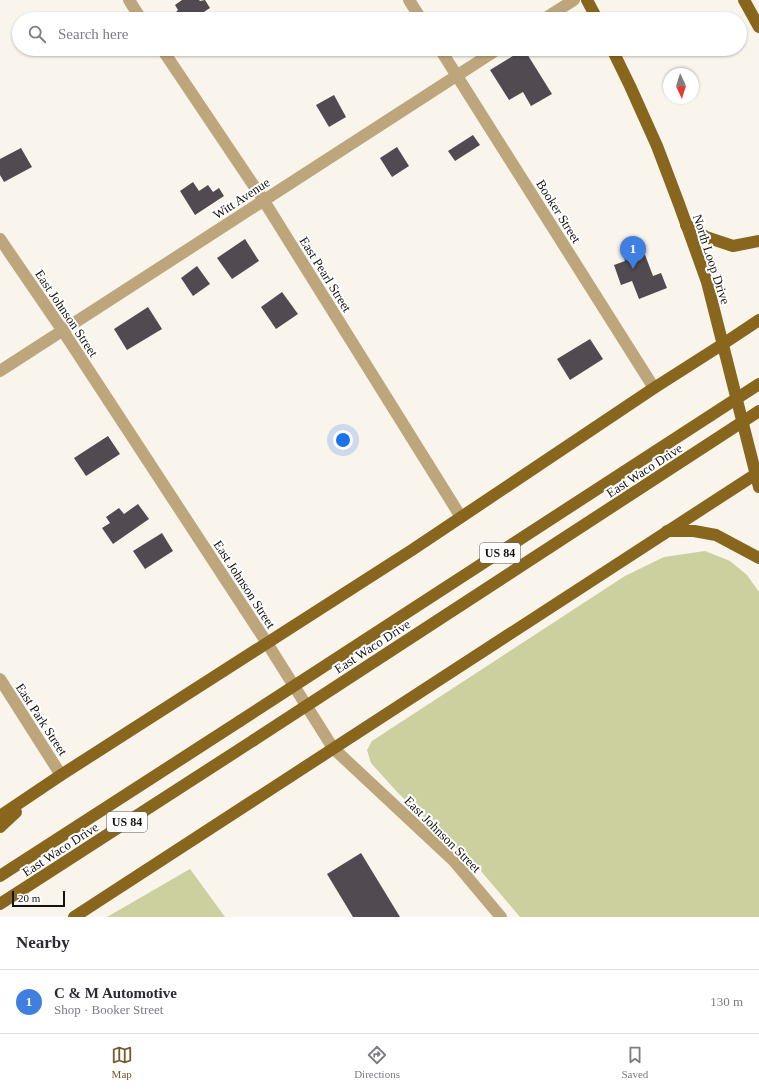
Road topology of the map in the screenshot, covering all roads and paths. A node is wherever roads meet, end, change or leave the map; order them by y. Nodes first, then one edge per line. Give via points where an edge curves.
1 (129, 0) edge
2 (409, 0) edge
3 (574, 0) edge
4 (587, 0) edge
5 (744, 0) edge
6 (137, 12) edge
7 (417, 12) edge
8 (555, 12) edge
9 (593, 12) edge
10 (759, 27) edge
11 (167, 56) edge
12 (444, 56) edge
13 (487, 56) edge
14 (615, 56) edge
15 (457, 76) junction
16 (264, 201) junction
17 (686, 224) junction
18 (0, 239) edge
19 (759, 241) edge
20 (759, 320) edge
21 (63, 331) junction
22 (723, 344) junction
23 (0, 371) edge
24 (759, 384) edge
25 (654, 388) junction
26 (759, 411) edge
27 (758, 473) edge
28 (759, 487) edge
29 (461, 517) junction
30 (667, 531) junction
31 (759, 558) edge
32 (267, 643) junction
33 (0, 679) edge
34 (333, 748) junction
35 (61, 775) junction
36 (34, 794) junction
37 (0, 816) edge
38 (0, 827) edge
39 (0, 876) edge
40 (0, 904) edge
41 (74, 917) edge
42 (501, 917) edge

1 - 6 street
2 - 7 street
3 - 8 street
4 - 9 main road
5 - 10 main road
11 - 16 street, East Pearl Street
12 - 15 street, Booker Street
13 - 15 street, Witt Avenue
14 - 17 main road, North Loop Drive via 657,146
15 - 16 street, Witt Avenue
15 - 25 street, Booker Street
16 - 21 street, Witt Avenue
16 - 29 street, East Pearl Street
17 - 19 main road via 706,237 733,246
17 - 22 main road, North Loop Drive via 707,282
18 - 21 street, East Johnson Street
20 - 22 main road
21 - 23 street, Witt Avenue
21 - 32 street, East Johnson Street
22 - 25 main road
22 - 27 main road, North Loop Drive
24 - 39 main road, East Waco Drive / US 84, bridge
25 - 29 main road
26 - 40 main road, East Waco Drive / US 84, bridge
27 - 28 main road, North Loop Drive
27 - 30 main road
29 - 32 main road
30 - 31 main road via 694,531 716,535
30 - 34 main road
32 - 34 street, East Johnson Street
32 - 35 main road
33 - 35 street, East Park Street
34 - 41 main road
34 - 42 street, East Johnson Street via 453,860
35 - 36 main road
36 - 37 main road
36 - 38 main road

